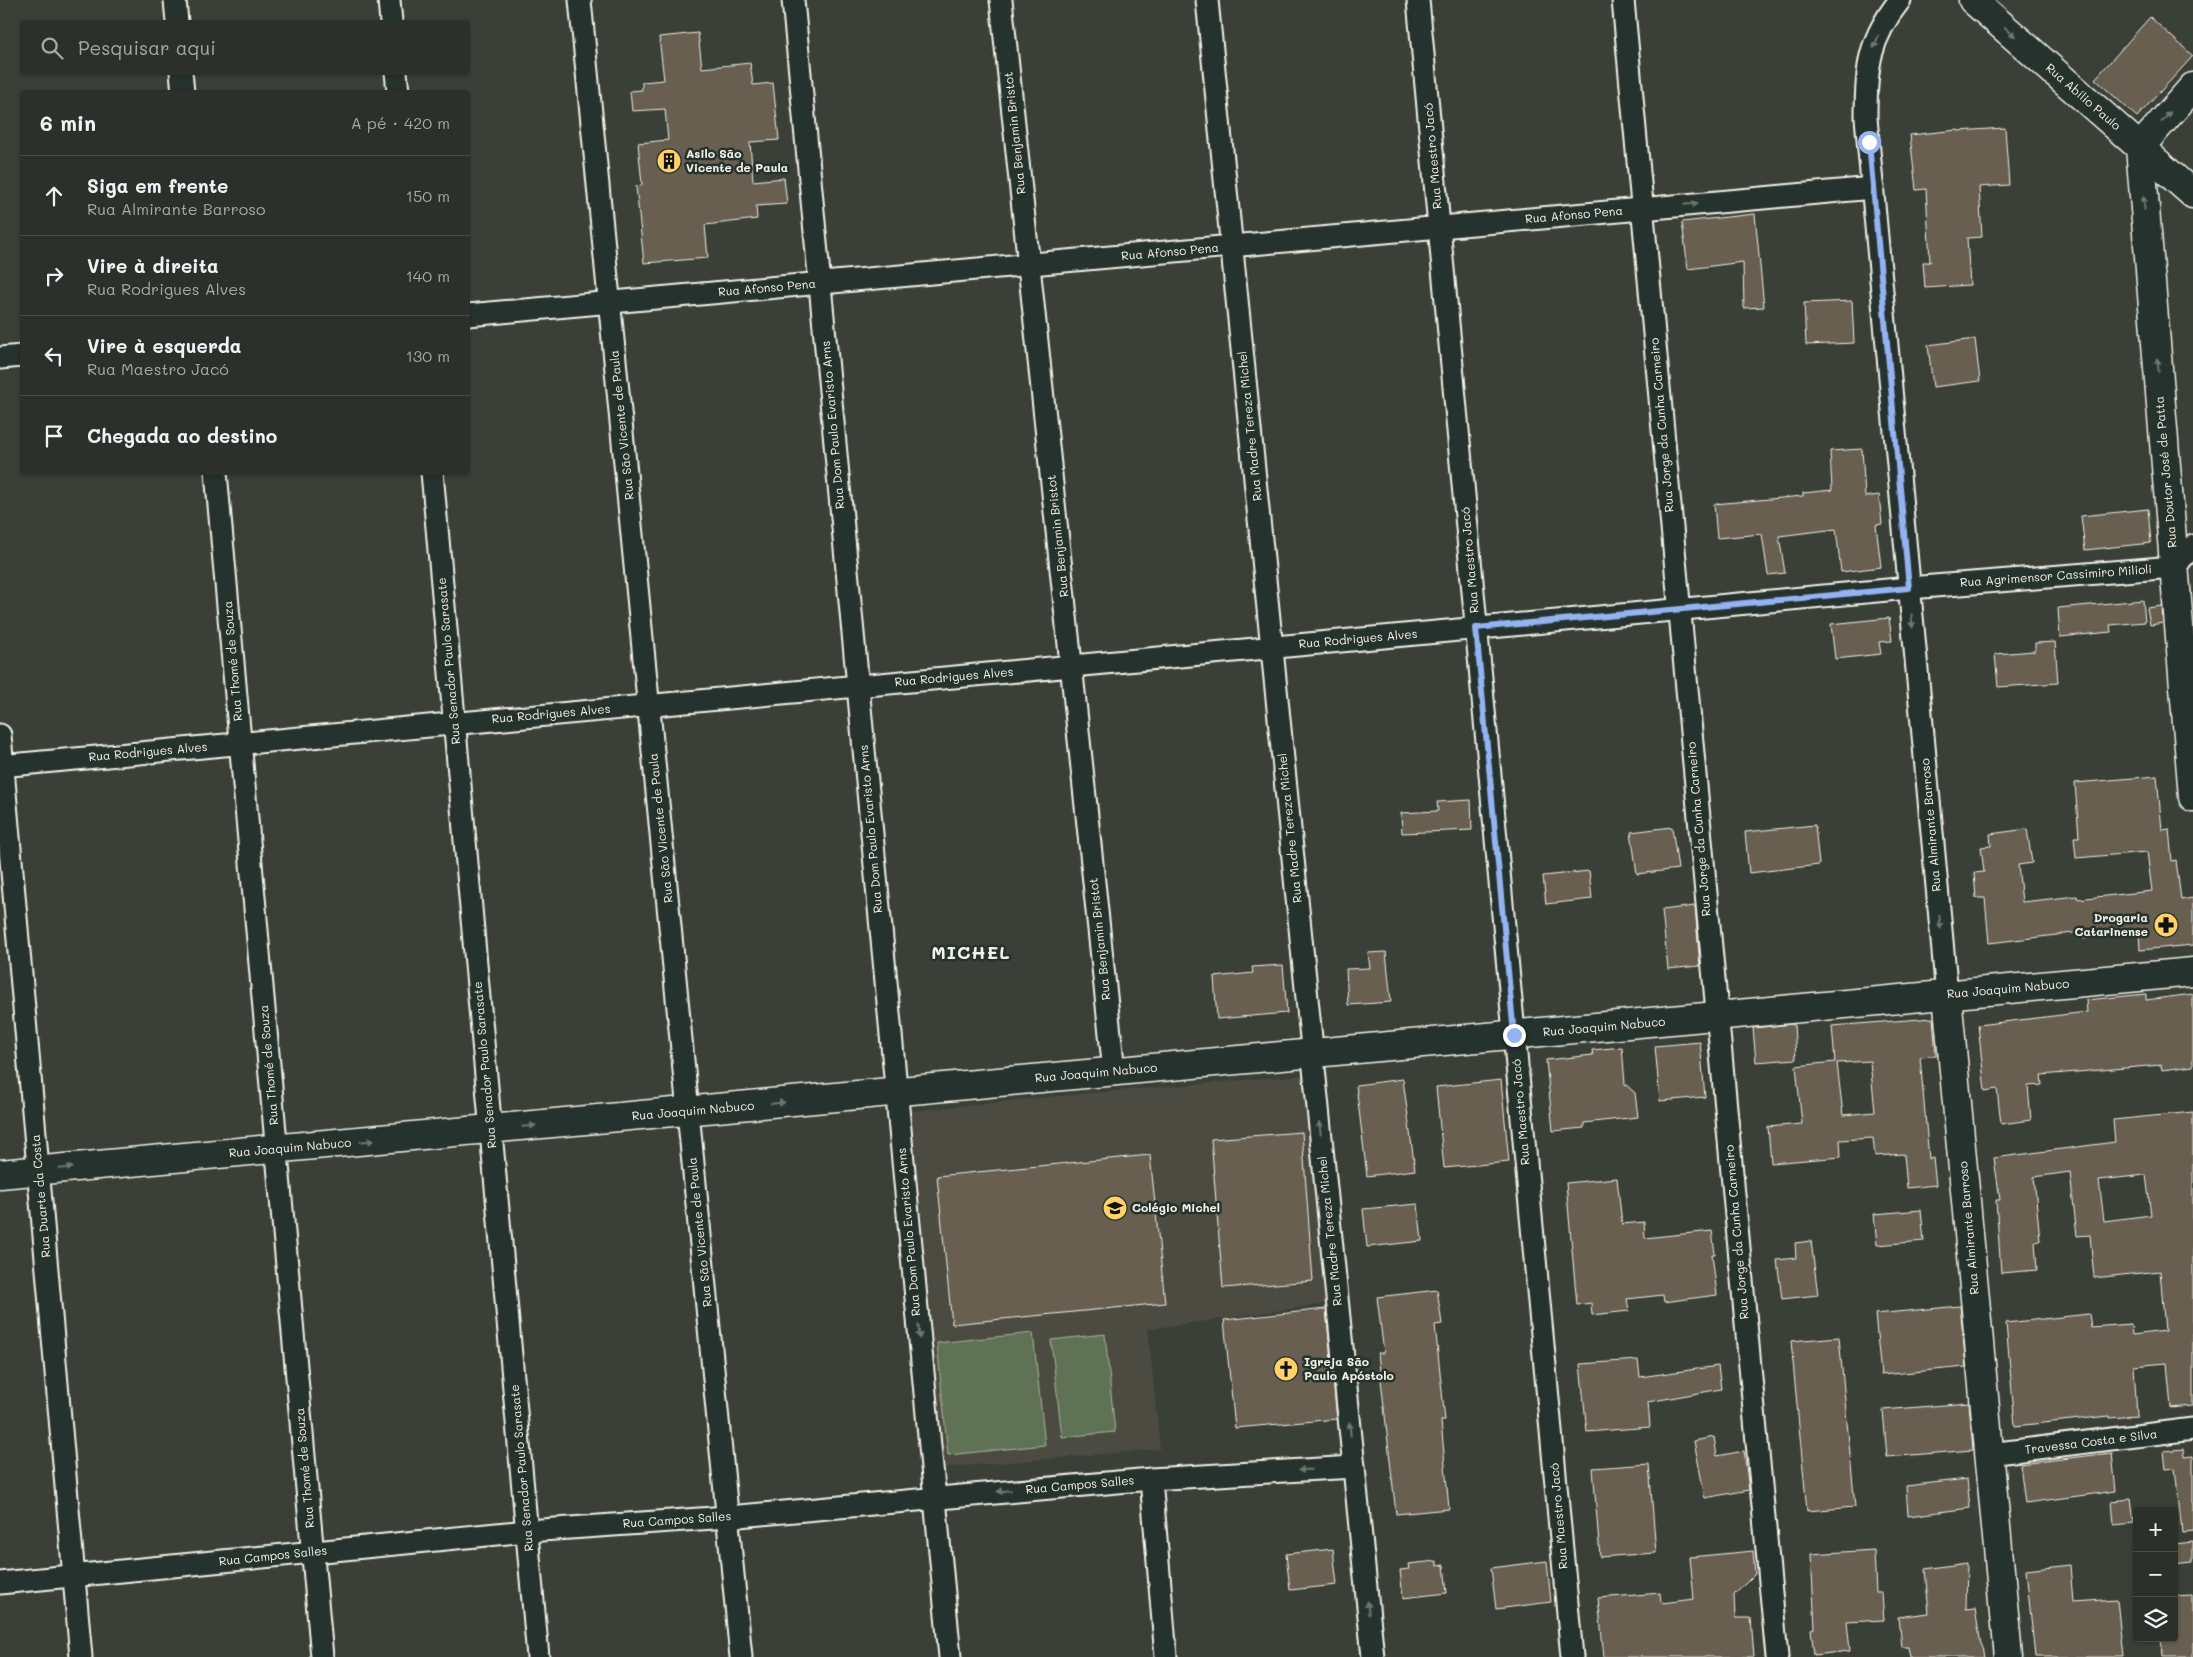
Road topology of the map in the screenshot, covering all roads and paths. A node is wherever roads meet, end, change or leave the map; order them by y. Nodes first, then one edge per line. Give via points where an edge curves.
1 (174, 0) edge
2 (389, 0) edge
3 (580, 0) edge
4 (793, 0) edge
5 (1001, 0) edge
6 (1207, 0) edge
7 (1418, 0) edge
8 (1623, 0) edge
9 (1900, 0) edge
10 (1973, 0) edge
11 (176, 20) edge
12 (391, 20) edge
13 (181, 75) edge
14 (396, 75) edge
15 (2193, 87) edge
16 (183, 90) edge
17 (398, 90) edge
18 (2140, 147) junction
19 (1873, 188) junction
20 (2193, 194) edge
21 (1642, 209) junction
22 (1439, 227) junction
23 (1231, 246) junction
24 (1029, 264) junction
25 (820, 283) junction
26 (610, 302) junction
27 (470, 315) edge
28 (20, 356) edge
29 (0, 358) edge
30 (216, 475) edge
31 (432, 475) edge
32 (2193, 546) edge
33 (2174, 567) junction
34 (1909, 588) junction
35 (1679, 609) junction
36 (1476, 628) junction
37 (1272, 647) junction
38 (1071, 666) junction
39 (858, 686) junction
40 (649, 705) junction
41 (454, 723) junction
42 (0, 735) edge
43 (240, 743) junction
44 (1, 765) edge
45 (2193, 797) edge
46 (2193, 972) edge
47 (1947, 995) junction
48 (1717, 1016) junction
49 (1514, 1035) junction
50 (1312, 1054) junction
51 (1114, 1072) junction
52 (896, 1092) junction
53 (688, 1111) junction
54 (491, 1129) junction
55 (276, 1149) junction
56 (38, 1171) junction
57 (0, 1174) edge
58 (2193, 1429) edge
59 (1990, 1454) junction
60 (1354, 1467) junction
61 (1151, 1479) junction
62 (935, 1497) junction
63 (728, 1517) junction
64 (527, 1531) junction
65 (312, 1552) junction
66 (74, 1576) junction
67 (0, 1582) edge
68 (81, 1657) edge
69 (322, 1657) edge
70 (538, 1657) edge
71 (741, 1657) edge
72 (950, 1657) edge
73 (1166, 1657) edge
74 (1373, 1657) edge
75 (1572, 1657) edge
76 (1776, 1657) edge
77 (2008, 1657) edge

1 - 11 street
2 - 12 street
3 - 26 street, Rua São Vicente de Paula
4 - 25 street, Rua Dom Paulo Evaristo Arns
5 - 24 street, Rua Benjamin Bristot
6 - 23 street, Rua Madre Tereza Michel
7 - 22 street, Rua Maestro Jacó
8 - 21 street, Rua Jorge da Cunha Carneiro
9 -> 19 street, Rua Almirante Barroso via 1876,38 1868,64 1866,118
10 -> 18 main road, Rua Abílio Paulo
13 - 16 street
14 - 17 street
18 -> 15 main road
18 - 20 main road, Rua Abílio Paulo
33 -> 18 main road, Rua Doutor José de Patta
21 -> 19 street, Rua Afonso Pena
19 - 34 street, Rua Almirante Barroso
21 - 22 street, Rua Afonso Pena
21 - 35 street, Rua Jorge da Cunha Carneiro
22 - 23 street, Rua Afonso Pena
22 - 36 street, Rua Maestro Jacó
23 - 24 street, Rua Afonso Pena
23 - 37 street, Rua Madre Tereza Michel
24 - 25 street, Rua Afonso Pena
24 - 38 street, Rua Benjamin Bristot
25 - 26 street, Rua Afonso Pena
25 - 39 street, Rua Dom Paulo Evaristo Arns
26 - 27 street, Rua Afonso Pena
26 - 40 street, Rua São Vicente de Paula
28 - 29 street
30 - 43 street, Rua Thomé de Souza
31 - 41 street, Rua Senador Paulo Sarasate
32 - 33 street
33 - 34 street, Rua Agrimensor Cassimiro Milioli
33 - 45 main road, Rua Doutor José de Patta
34 - 35 street, Rua Rodrigues Alves
34 -> 47 street, Rua Almirante Barroso
35 - 36 street, Rua Rodrigues Alves
35 - 48 street, Rua Jorge da Cunha Carneiro
36 - 37 street, Rua Rodrigues Alves
36 - 49 street, Rua Maestro Jacó
37 - 38 street, Rua Rodrigues Alves
37 - 50 street, Rua Madre Tereza Michel
38 - 39 street, Rua Rodrigues Alves
38 - 51 street, Rua Benjamin Bristot
39 - 40 street, Rua Rodrigues Alves
39 - 52 street, Rua Dom Paulo Evaristo Arns
40 - 41 street, Rua Rodrigues Alves
40 - 53 street, Rua São Vicente de Paula
41 - 43 street, Rua Rodrigues Alves
41 - 54 street, Rua Senador Paulo Sarasate
42 - 44 street, Rua Duarte da Costa
43 - 44 street, Rua Rodrigues Alves
43 - 55 street, Rua Thomé de Souza
44 - 56 street, Rua Duarte da Costa
46 - 47 main road, Rua Joaquim Nabuco
47 - 48 main road, Rua Joaquim Nabuco
47 - 59 main road, Rua Almirante Barroso
48 - 49 main road, Rua Joaquim Nabuco
48 - 76 street, Rua Jorge da Cunha Carneiro
49 - 50 main road, Rua Joaquim Nabuco
49 - 75 street, Rua Maestro Jacó
50 - 51 main road, Rua Joaquim Nabuco
60 -> 50 street, Rua Madre Tereza Michel
51 - 52 main road, Rua Joaquim Nabuco
53 -> 52 main road, Rua Joaquim Nabuco
52 -> 62 street, Rua Dom Paulo Evaristo Arns
54 -> 53 main road, Rua Joaquim Nabuco
53 - 63 street, Rua São Vicente de Paula
55 -> 54 main road, Rua Joaquim Nabuco
54 - 64 street, Rua Senador Paulo Sarasate
56 -> 55 main road, Rua Joaquim Nabuco
55 - 65 street, Rua Thomé de Souza
56 - 57 main road, Rua Joaquim Nabuco
56 - 66 street, Rua Duarte da Costa
58 - 59 street, Travessa Costa e Silva
59 - 77 main road, Rua Almirante Barroso
60 -> 61 street, Rua Campos Salles
74 -> 60 street, Rua Madre Tereza Michel
61 -> 62 street, Rua Campos Salles
61 - 73 street
62 - 63 street, Rua Campos Salles
62 - 72 street, Rua Dom Paulo Evaristo Arns
63 - 64 street, Rua Campos Salles
63 - 71 street, Rua São Vicente de Paula
64 - 65 street, Rua Campos Salles
64 - 70 street, Rua Senador Paulo Sarasate
65 - 66 street, Rua Campos Salles
65 - 69 street, Rua Thomé de Souza
66 - 67 street, Rua Campos Salles
66 - 68 street, Rua Duarte da Costa

